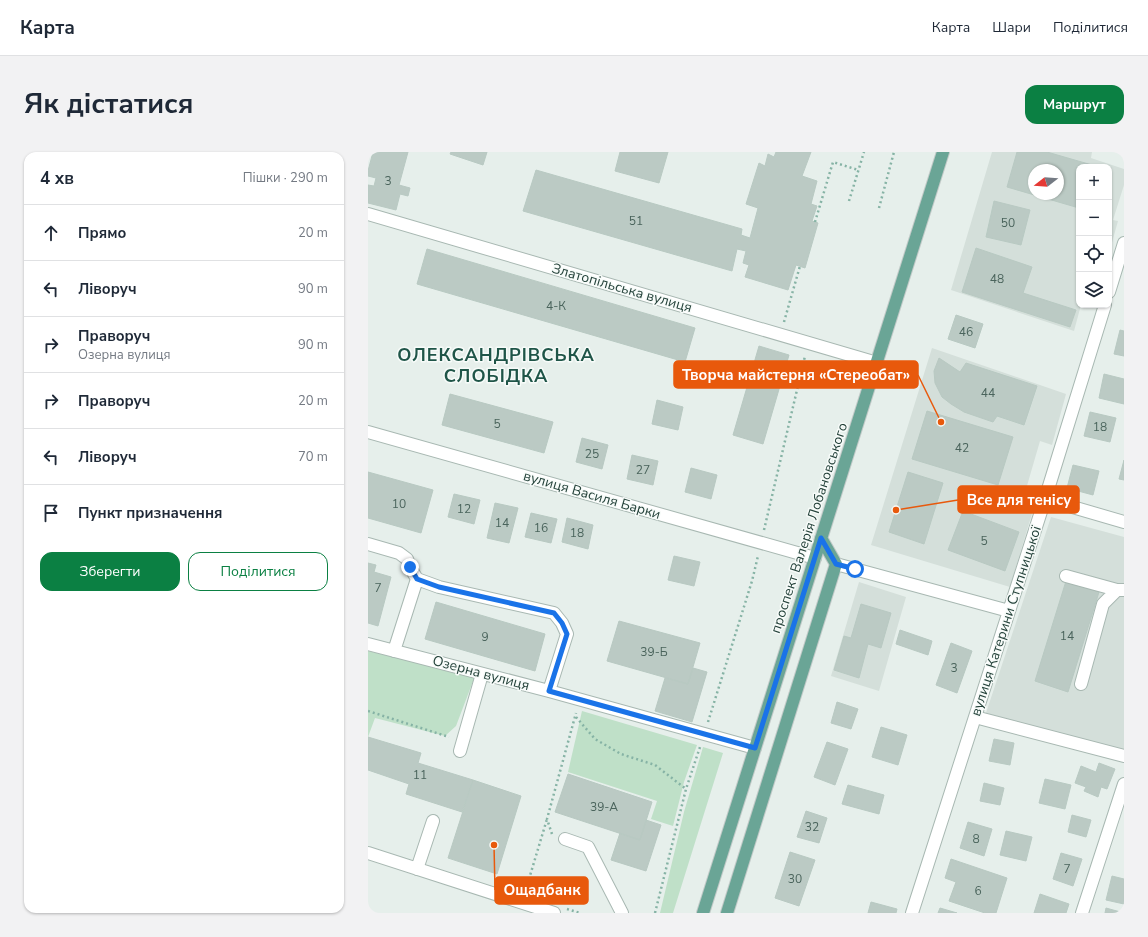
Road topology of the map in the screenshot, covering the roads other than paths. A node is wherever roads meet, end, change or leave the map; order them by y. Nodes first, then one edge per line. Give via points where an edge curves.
1 (943, 152) edge
2 (368, 214) edge
3 (1124, 243) edge
4 (1112, 282) edge
5 (1104, 308) edge
6 (877, 363) junction
7 (368, 432) edge
8 (1046, 499) junction
9 (1124, 522) edge
10 (821, 538) junction
11 (368, 544) edge
12 (815, 558) junction
13 (836, 564) junction
14 (1066, 576) dead end
15 (417, 579) junction
16 (1120, 590) edge
17 (1009, 611) junction
18 (368, 644) edge
19 (394, 651) junction
20 (482, 674) junction
21 (1081, 684) dead end
22 (549, 691) junction
23 (975, 717) junction
24 (462, 746) road end
25 (755, 748) junction
26 (1124, 756) edge
27 (1124, 784) edge
28 (433, 821) dead end
29 (565, 839) road end
30 (368, 853) edge
31 (417, 869) junction
32 (554, 913) edge
33 (622, 913) edge
34 (704, 913) edge
35 (727, 913) edge
36 (912, 913) edge
37 (1082, 913) edge

1 - 6 main road, проспект Валерія Лобановського
2 - 6 street, Златопільська вулиця
3 - 4 street
5 - 8 street, вулиця Катерини Ступницької
6 - 10 main road, проспект Валерія Лобановського
7 - 12 street, вулиця Василя Барки
8 - 9 street
8 - 17 street, вулиця Катерини Ступницької
10 - 12 main road, проспект Валерія Лобановського
10 - 13 main road
11 - 15 street via 399,553 408,559
12 - 25 main road, проспект Валерія Лобановського
13 - 17 street
13 - 35 main road
14 - 16 street
15 - 19 street
15 - 22 street via 439,587 554,613 567,634
16 - 21 street via 1103,604
17 - 23 street, вулиця Катерини Ступницької
18 - 19 street, Озерна вулиця
19 - 20 street, Озерна вулиця
20 - 22 street, Озерна вулиця
20 - 24 street
22 - 25 street, Озерна вулиця
23 - 26 street
23 - 36 street, вулиця Катерини Ступницької
25 - 34 main road, проспект Валерія Лобановського
27 - 37 street
28 - 31 street
29 - 33 street via 588,847
30 - 31 street
31 - 32 street

